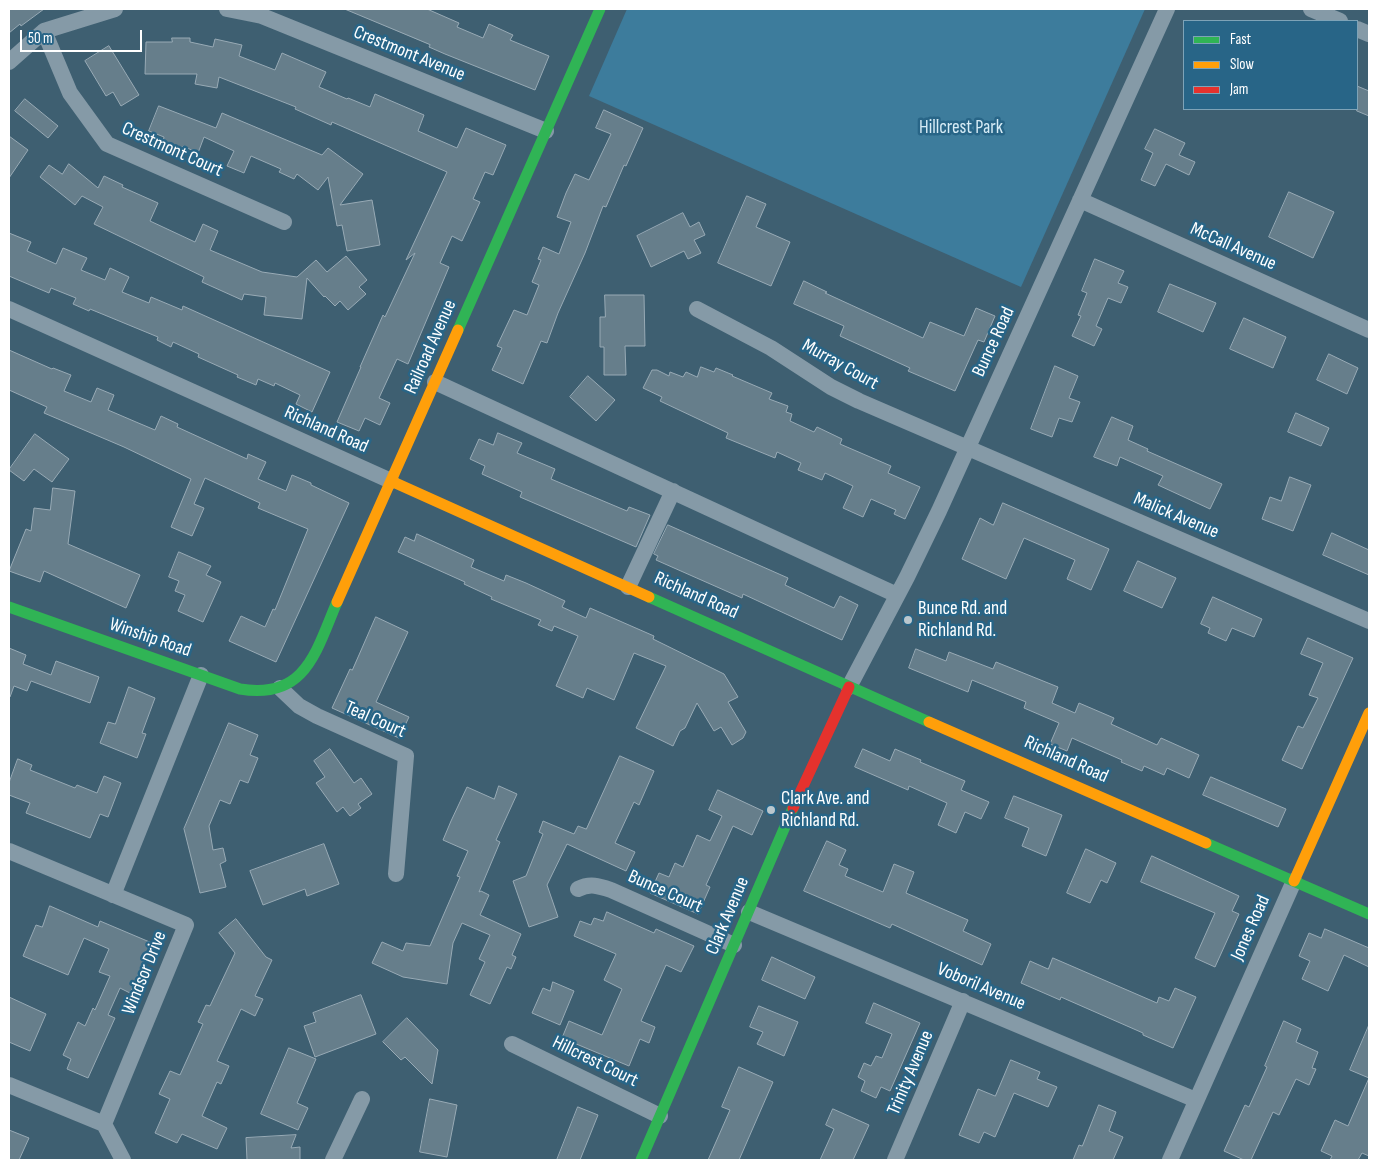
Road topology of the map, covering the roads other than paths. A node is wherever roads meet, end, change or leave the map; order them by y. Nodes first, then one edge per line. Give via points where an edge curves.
1 (115, 9) edge
2 (227, 9) edge
3 (600, 9) edge
4 (1166, 9) edge
5 (1311, 9) edge
6 (1338, 20) edge
7 (44, 32) junction
8 (9, 62) edge
9 (546, 131) junction
10 (1080, 200) junction
11 (284, 222) dead end
12 (697, 308) dead end
13 (9, 309) edge
14 (1369, 330) edge
15 (435, 382) junction
16 (968, 447) junction
17 (391, 481) junction
18 (673, 491) junction
19 (628, 587) junction
20 (897, 595) junction
21 (9, 607) edge
22 (1369, 621) edge
23 (201, 675) junction
24 (849, 687) junction
25 (280, 688) junction
26 (1369, 713) edge
27 (9, 851) edge
28 (396, 874) dead end
29 (1294, 881) junction
30 (578, 889) dead end
31 (114, 895) junction
32 (749, 912) junction
33 (1369, 914) edge
34 (734, 945) junction
35 (963, 1001) junction
36 (512, 1044) dead end
37 (9, 1084) edge
38 (362, 1099) dead end
39 (1196, 1100) junction
40 (660, 1116) junction
41 (104, 1124) junction
42 (123, 1160) edge
43 (333, 1160) edge
44 (641, 1160) edge
45 (895, 1160) edge
46 (1170, 1160) edge

1 - 7 street
2 - 9 street, Crestmont Avenue via 262,16
3 - 9 street, Railroad Avenue
4 - 10 street, Bunce Road
5 - 6 street
7 - 8 street
7 - 11 street, Crestmont Court via 70,93 107,144
9 - 15 street, Railroad Avenue
10 - 14 street, McCall Avenue
10 - 16 street, Bunce Road
12 - 16 street, Murray Court via 771,348 831,387
13 - 17 street, Richland Road
15 - 17 street, Railroad Avenue
15 - 18 street
16 - 20 street, Bunce Road
16 - 22 street, Malick Avenue
17 - 19 street, Richland Road
17 - 25 street, Railroad Avenue via 314,657 303,671
18 - 19 street
18 - 20 street
19 - 24 street, Richland Road
20 - 24 street, Bunce Road
21 - 23 street, Winship Road
23 - 25 street, Winship Road via 257,693
23 - 31 street
24 - 29 street, Richland Road
24 - 32 street, Clark Avenue
25 - 28 street, Teal Court via 316,716 406,756
26 - 29 street, Jones Road
27 - 31 street
29 - 33 street, Richland Road
29 - 39 street, Jones Road
30 - 34 street, Bunce Court via 586,885 611,890
31 - 41 street, Windsor Drive via 186,925
32 - 34 street, Clark Avenue
32 - 35 street, Voboril Avenue
34 - 40 street, Clark Avenue
35 - 39 street, Voboril Avenue
35 - 45 street, Trinity Avenue
36 - 40 street, Hillcrest Court
37 - 41 street
38 - 43 street
39 - 46 street, Jones Road
40 - 44 street, Clark Avenue
41 - 42 street

